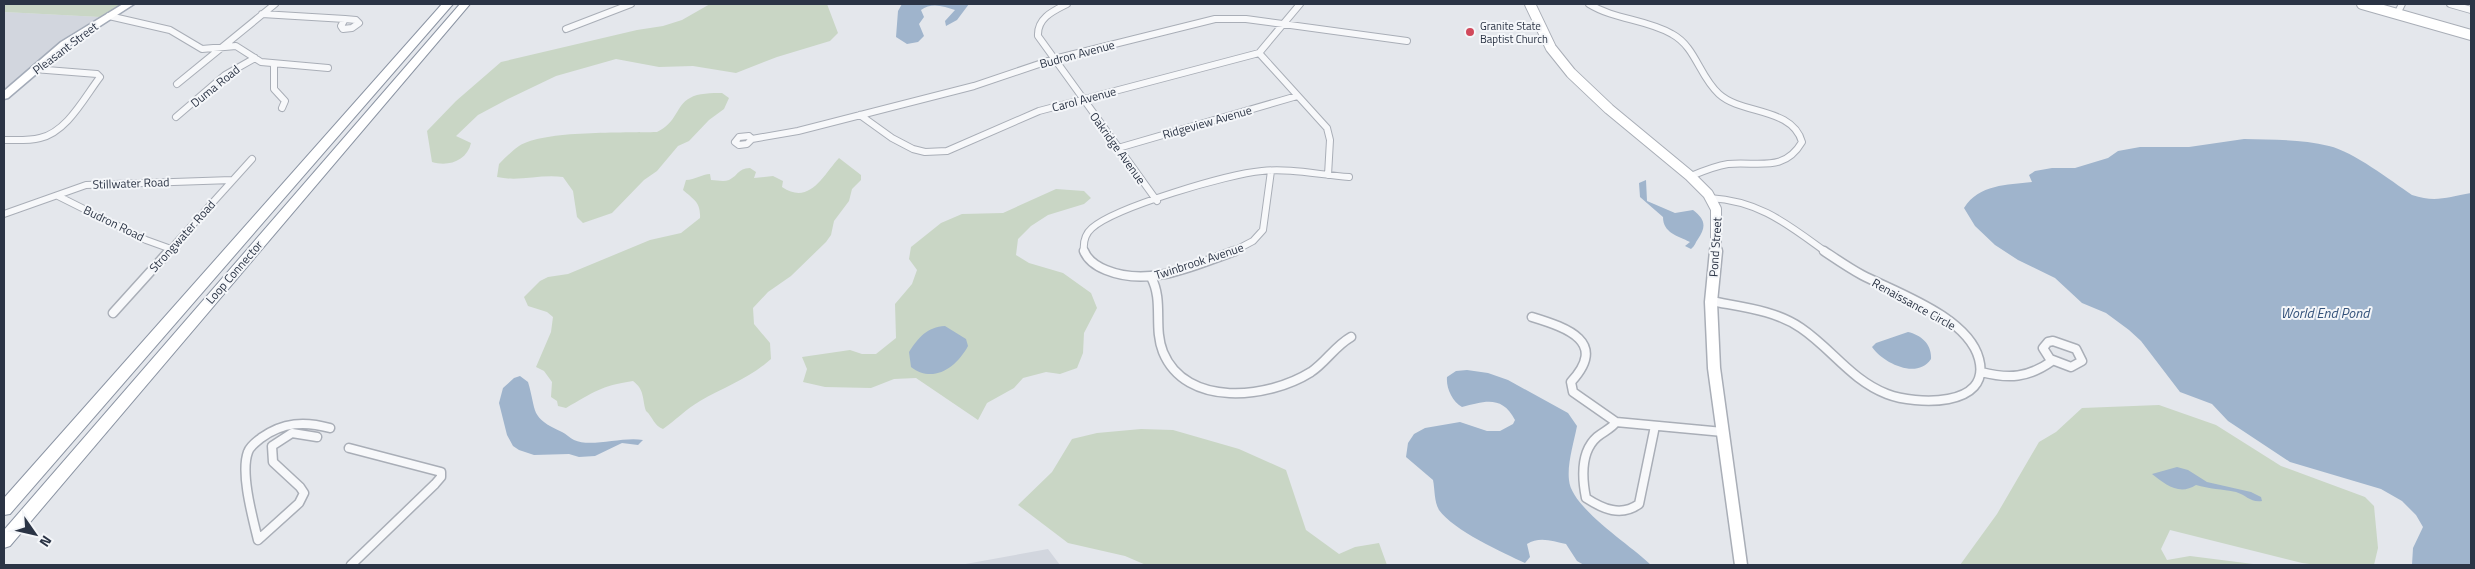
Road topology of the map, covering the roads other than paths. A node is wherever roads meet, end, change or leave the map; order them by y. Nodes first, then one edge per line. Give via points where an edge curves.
1 (129, 4) edge
2 (275, 4) edge
3 (448, 4) edge
4 (465, 4) edge
5 (631, 4) edge
6 (1067, 4) edge
7 (1300, 4) edge
8 (1530, 4) edge
9 (1589, 4) edge
10 (2362, 4) edge
11 (2402, 4) edge
12 (2450, 4) edge
13 (2471, 10) edge
14 (262, 14) junction
15 (2397, 14) junction
16 (109, 16) junction
17 (345, 19) dead end
18 (1283, 24) junction
19 (566, 29) dead end
20 (2471, 35) edge
21 (1407, 41) dead end
22 (221, 49) junction
23 (1259, 53) junction
24 (255, 58) junction
25 (1054, 59) junction
26 (274, 65) junction
27 (328, 68) dead end
28 (34, 69) junction
29 (177, 84) dead end
30 (4, 96) edge
31 (1297, 96) junction
32 (1083, 100) junction
33 (282, 108) dead end
34 (860, 115) junction
35 (176, 117) dead end
36 (752, 139) dead end
37 (4, 140) edge
38 (1118, 148) junction
39 (252, 159) dead end
40 (1271, 171) junction
41 (1328, 175) junction
42 (1691, 176) junction
43 (1349, 177) dead end
44 (232, 180) junction
45 (58, 196) junction
46 (1710, 198) junction
47 (1156, 201) junction
48 (4, 214) edge
49 (171, 249) junction
50 (1151, 277) junction
51 (1711, 301) junction
52 (113, 313) dead end
53 (1532, 317) dead end
54 (1352, 337) dead end
55 (2052, 361) junction
56 (1981, 372) junction
57 (1616, 422) junction
58 (1655, 426) junction
59 (330, 428) dead end
60 (1723, 432) junction
61 (316, 437) dead end
62 (349, 448) dead end
63 (4, 509) edge
64 (4, 541) edge
65 (351, 565) edge
66 (1741, 565) edge

1 - 16 main road, Pleasant Street
2 - 14 street
3 - 63 highway, Loop Connector
4 - 64 highway, Loop Connector
5 - 19 street
6 - 25 street, Oakridge Avenue via 1045,17 1037,29
7 - 18 street
8 - 42 street, Pond Street via 1552,49 1567,69
9 - 42 street via 1609,17 1674,35 1694,54 1717,92 1732,102 1778,116 1793,126 1801,138 1795,152 1778,162 1730,164
10 - 15 street
11 - 15 street
12 - 13 street
14 - 17 street
14 - 22 street
15 - 20 street
16 - 22 street via 170,30 202,49
16 - 28 main road, Pleasant Street via 65,44
18 - 21 street, Budron Avenue
18 - 23 street
18 - 25 street, Budron Avenue via 1215,19
22 - 24 street via 236,46
22 - 29 street
23 - 31 street
23 - 32 street, Carol Avenue
24 - 26 street
24 - 35 street, Duma Road via 225,76
25 - 32 street, Oakridge Avenue
25 - 34 street, Budron Avenue via 974,86
26 - 27 street
26 - 33 street via 274,89 285,101
28 - 30 main road, Pleasant Street
28 - 37 street via 97,74 100,77 66,121 48,136
31 - 38 street, Ridgeview Avenue
31 - 41 street via 1329,132
32 - 34 street, Carol Avenue via 1030,114 966,145 940,153 904,145
32 - 38 street, Oakridge Avenue
34 - 36 street, Budron Avenue via 792,133
38 - 47 street, Oakridge Avenue
39 - 44 street, Strongwater Road
40 - 41 street, Twinbrook Avenue
40 - 47 street, Twinbrook Avenue via 1235,176
40 - 50 street, Twinbrook Avenue via 1263,230 1253,242
41 - 43 street, Twinbrook Avenue
42 - 46 street, Pond Street
44 - 45 street, Stillwater Road via 86,185
44 - 49 street, Strongwater Road
45 - 48 street, Stillwater Road
45 - 49 street, Budron Road
46 - 51 street, Pond Street via 1718,219
46 - 56 street, Renaissance Circle via 1732,199 1757,207 1848,267 1950,322 1971,341 1979,357
47 - 50 street, Twinbrook Avenue via 1099,222 1087,234 1084,244 1092,262 1107,273 1129,278
49 - 52 street, Strongwater Road
50 - 54 street via 1159,293 1159,336 1163,352 1178,373 1204,388 1244,394 1284,386 1315,369 1339,344
51 - 56 street via 1790,321 1864,382 1900,398 1936,402 1958,397 1973,386
51 - 60 street, Pond Street via 1711,349
53 - 57 street via 1557,326 1582,342 1588,353 1587,363 1584,371 1571,382 1571,388
55 - 55 street via 2042,348 2053,341 2072,346 2083,358 2080,364 2070,367
55 - 56 street via 2034,374 2023,377 2001,377
57 - 58 street
57 - 58 street via 1590,446 1582,481 1586,498 1598,506 1623,512 1633,510 1639,504
58 - 60 street
59 - 61 street via 308,422 286,423 261,438 248,452 246,470 258,540 299,503 304,493 302,487 272,460 272,446 292,434
60 - 66 street, Pond Street
62 - 65 street via 441,472 435,484

